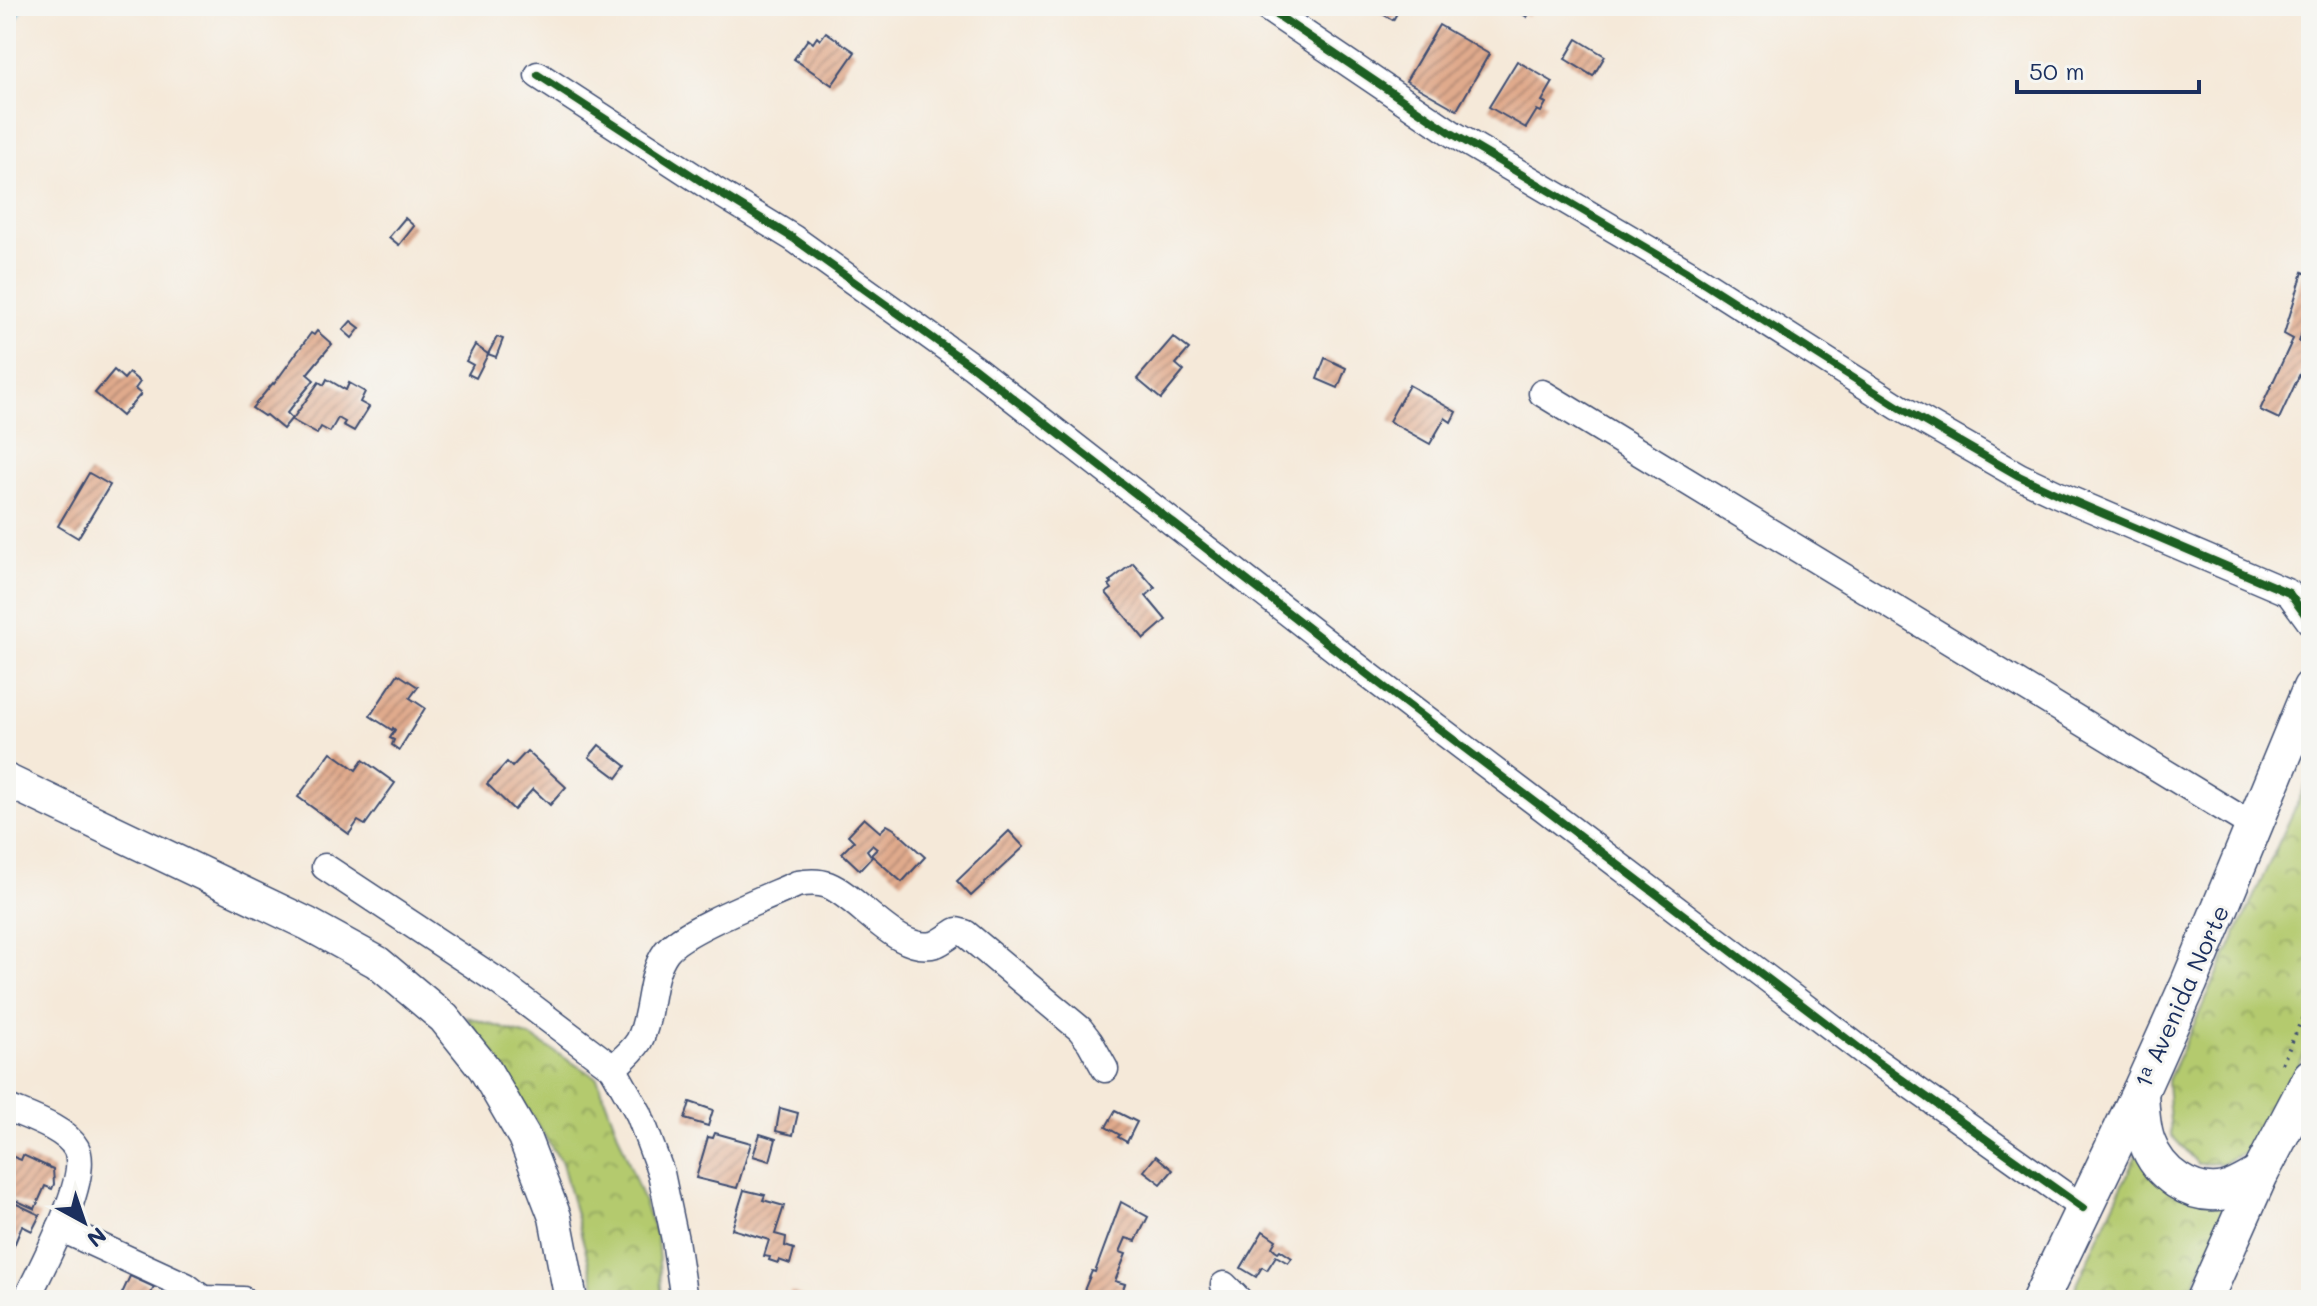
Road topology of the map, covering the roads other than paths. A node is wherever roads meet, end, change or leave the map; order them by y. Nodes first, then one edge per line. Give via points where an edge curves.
1 (1264, 6) edge
2 (538, 75) dead end
3 (1542, 393) dead end
4 (2300, 591) edge
5 (2311, 623) edge
6 (2311, 688) edge
7 (6, 780) edge
8 (2253, 826) junction
9 (325, 867) dead end
10 (613, 1068) junction
11 (1105, 1069) dead end
12 (2311, 1077) edge
13 (2140, 1092) junction
14 (6, 1107) edge
15 (2260, 1174) junction
16 (2083, 1208) junction
17 (60, 1228) junction
18 (26, 1300) edge
19 (204, 1300) edge
20 (243, 1300) edge
21 (571, 1300) edge
22 (684, 1300) edge
23 (2040, 1300) edge
24 (2204, 1300) edge

1 - 4 street via 1453,134 2005,468
2 - 16 street via 793,238 973,367 1876,1061
3 - 8 street
4 - 5 street
6 - 8 main road, 1ᵃ Avenida Norte
7 - 21 street via 308,924 377,962 444,1018 484,1068 524,1137 555,1217
8 - 13 main road, 1ᵃ Avenida Norte
9 - 10 street via 499,982
10 - 11 street via 637,1044 658,968 675,943 811,881 834,888 908,943 937,944 957,931 965,933 1080,1029
10 - 22 street via 639,1114 661,1173
12 - 15 main road
13 - 15 main road via 2146,1140 2153,1156 2178,1181 2189,1188 2225,1191
13 - 16 main road, 1ᵃ Avenida Norte
14 - 17 street via 61,1132 75,1147 78,1179
15 - 24 main road
16 - 23 main road, 1ᵃ Avenida Norte
17 - 18 street
17 - 19 street via 186,1286
19 - 20 street

